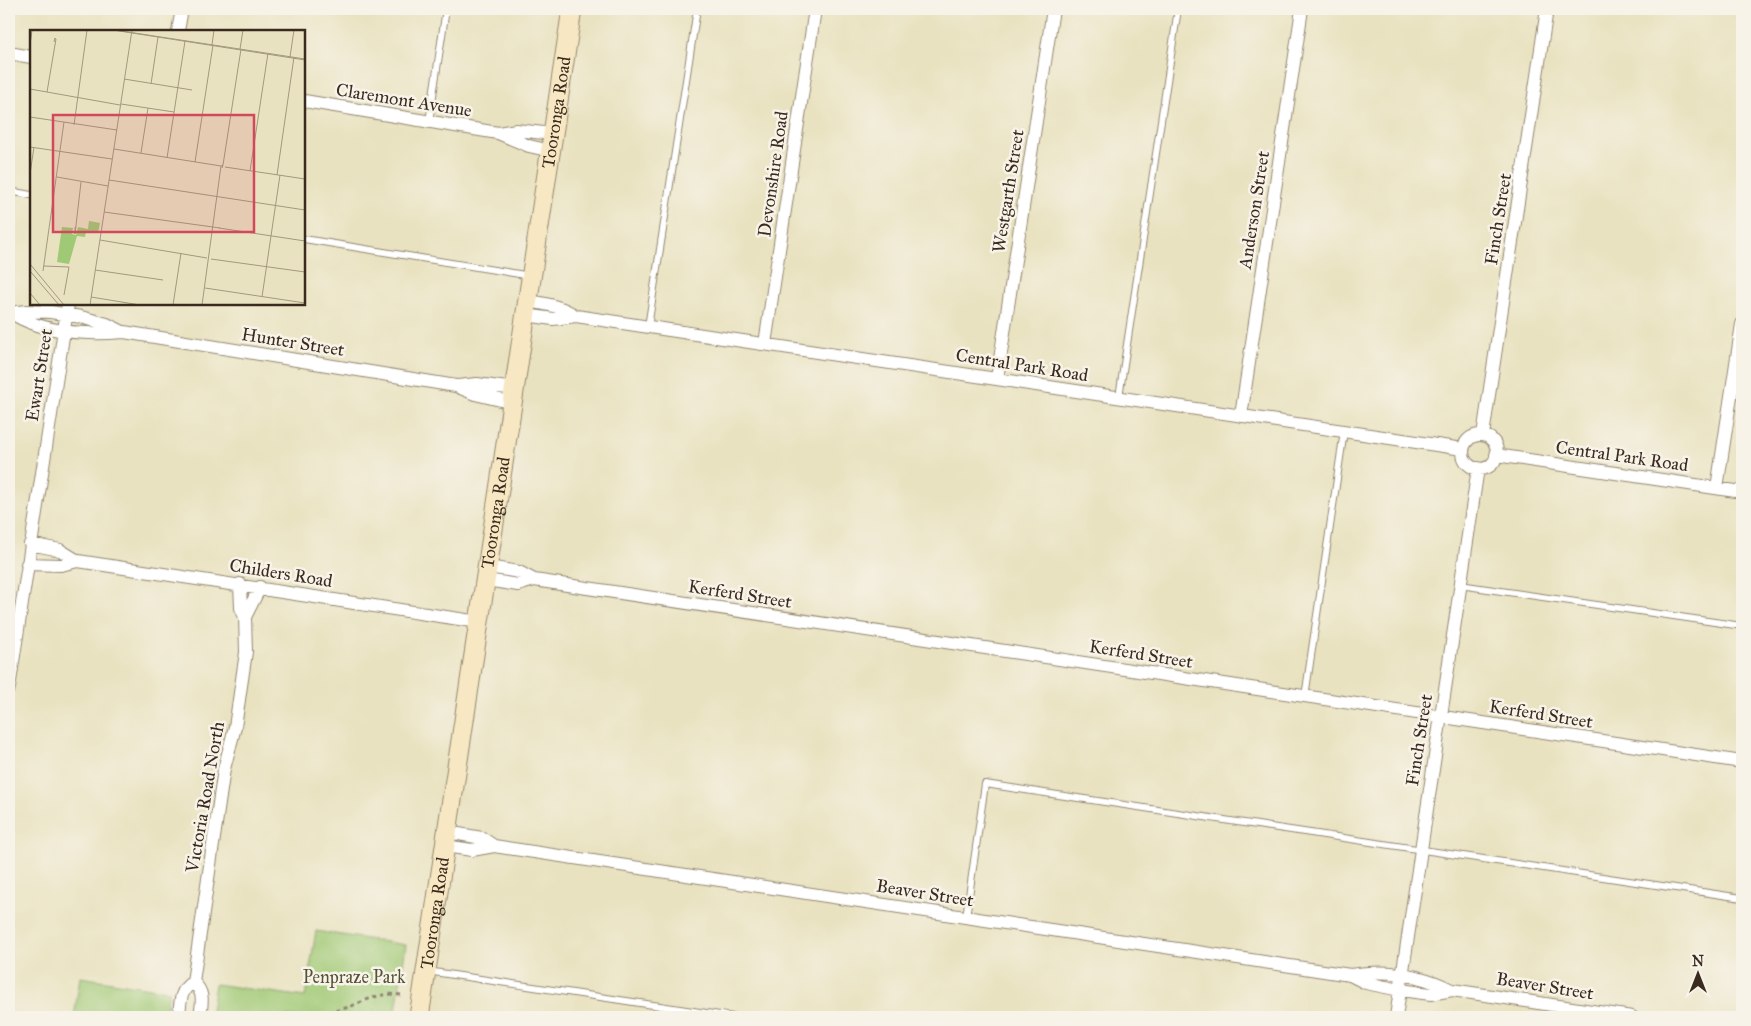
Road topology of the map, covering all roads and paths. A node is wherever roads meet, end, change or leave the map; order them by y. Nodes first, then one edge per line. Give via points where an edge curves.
1 (182, 9) edge
2 (446, 9) edge
3 (572, 9) edge
4 (697, 9) edge
5 (815, 9) edge
6 (1053, 9) edge
7 (1178, 9) edge
8 (1302, 9) edge
9 (1547, 9) edge
10 (178, 30) edge
11 (9, 53) edge
12 (30, 57) edge
13 (305, 101) edge
14 (429, 122) junction
15 (552, 142) junction
16 (9, 191) edge
17 (30, 195) edge
18 (305, 239) edge
19 (532, 276) junction
20 (527, 308) junction
21 (67, 309) edge
22 (11, 314) edge
23 (1742, 324) edge
24 (648, 327) junction
25 (64, 330) junction
26 (124, 332) junction
27 (765, 344) junction
28 (997, 379) junction
29 (514, 396) junction
30 (1119, 398) junction
31 (1241, 416) junction
32 (1344, 431) junction
33 (1483, 435) junction
34 (1463, 449) junction
35 (1496, 455) junction
36 (1478, 468) junction
37 (1717, 488) junction
38 (1742, 492) edge
39 (30, 544) junction
40 (78, 561) junction
41 (27, 564) junction
42 (487, 574) junction
43 (240, 584) junction
44 (1460, 585) junction
45 (260, 587) junction
46 (245, 617) junction
47 (480, 622) junction
48 (1742, 626) edge
49 (9, 688) edge
50 (1305, 697) junction
51 (1441, 717) junction
52 (1742, 762) edge
53 (446, 839) junction
54 (1421, 850) junction
55 (1742, 898) edge
56 (966, 917) junction
57 (426, 971) junction
58 (1402, 974) junction
59 (1350, 975) junction
60 (193, 982) junction
61 (1400, 990) junction
62 (1452, 990) junction
63 (401, 995) dead end
64 (179, 1017) edge
65 (200, 1017) edge
66 (272, 1017) edge
67 (419, 1017) edge
68 (733, 1017) edge
69 (1396, 1017) edge
70 (1632, 1017) edge

1 - 10 street
2 - 14 lane
3 - 15 main road, Tooronga Road
4 - 24 lane
5 - 27 street, Devonshire Road
6 - 28 street, Westgarth Street
7 - 30 lane
8 - 31 street, Anderson Street
9 - 33 street, Finch Street
11 - 12 street
13 - 14 street, Claremont Avenue
14 - 15 street, Claremont Avenue via 498,133 529,146
15 - 19 main road, Tooronga Road
16 - 17 lane
18 - 19 lane
19 - 20 main road, Tooronga Road
20 - 24 street, Central Park Road via 553,319 576,316
20 - 29 main road, Tooronga Road
21 - 22 street, Hunter Street
21 - 25 street, Ewart Street
21 - 26 street, Hunter Street
22 - 25 street, Hunter Street via 25,321
23 - 37 street
24 - 27 street, Central Park Road
25 - 26 street, Hunter Street via 104,334
25 - 39 street, Ewart Street
26 - 29 street, Hunter Street via 456,386 475,394
27 - 28 street, Central Park Road
28 - 30 street, Central Park Road
29 - 42 main road, Tooronga Road
30 - 31 street, Central Park Road
31 - 32 street, Central Park Road
32 - 34 street, Central Park Road
32 - 50 lane
33 - 34 street via 1470,438
33 - 35 street via 1494,442
34 - 36 street via 1466,462
35 - 36 street via 1490,466
35 - 37 street, Central Park Road
36 - 44 street, Finch Street
37 - 38 street, Central Park Road
39 - 40 street, Childers Road via 60,550
39 - 41 street, Ewart Street
40 - 41 street, Childers Road via 61,565
40 - 43 street, Childers Road
41 - 49 street, Ewart Street
42 - 47 main road, Tooronga Road
42 - 50 street, Kerferd Street via 518,585 534,580
43 - 45 street, Childers Road
43 - 46 street, Victoria Road North via 241,608
44 - 48 lane
44 - 51 street, Finch Street
45 - 46 street, Victoria Road North
45 - 47 street, Childers Road
46 - 60 street, Victoria Road North via 246,652 235,727 224,769
47 - 53 main road, Tooronga Road
50 - 51 street, Kerferd Street
51 - 52 street, Kerferd Street
51 - 54 street, Finch Street
53 - 56 street, Beaver Street via 472,850 494,846
53 - 57 main road, Tooronga Road
54 - 55 lane
54 - 56 lane via 985,784
54 - 58 street, Finch Street
56 - 59 street, Beaver Street
57 - 67 main road, Tooronga Road
57 - 68 lane
58 - 59 street, Beaver Street via 1371,971
58 - 61 street, Finch Street
58 - 62 street, Beaver Street via 1433,980
59 - 61 street, Beaver Street via 1366,983
60 - 64 street, Victoria Road North via 182,991
60 - 65 street, Victoria Road North via 201,993
61 - 62 street, Beaver Street via 1431,994
61 - 69 street, Finch Street
62 - 70 street, Beaver Street
63 - 66 path via 374,996 338,1010

